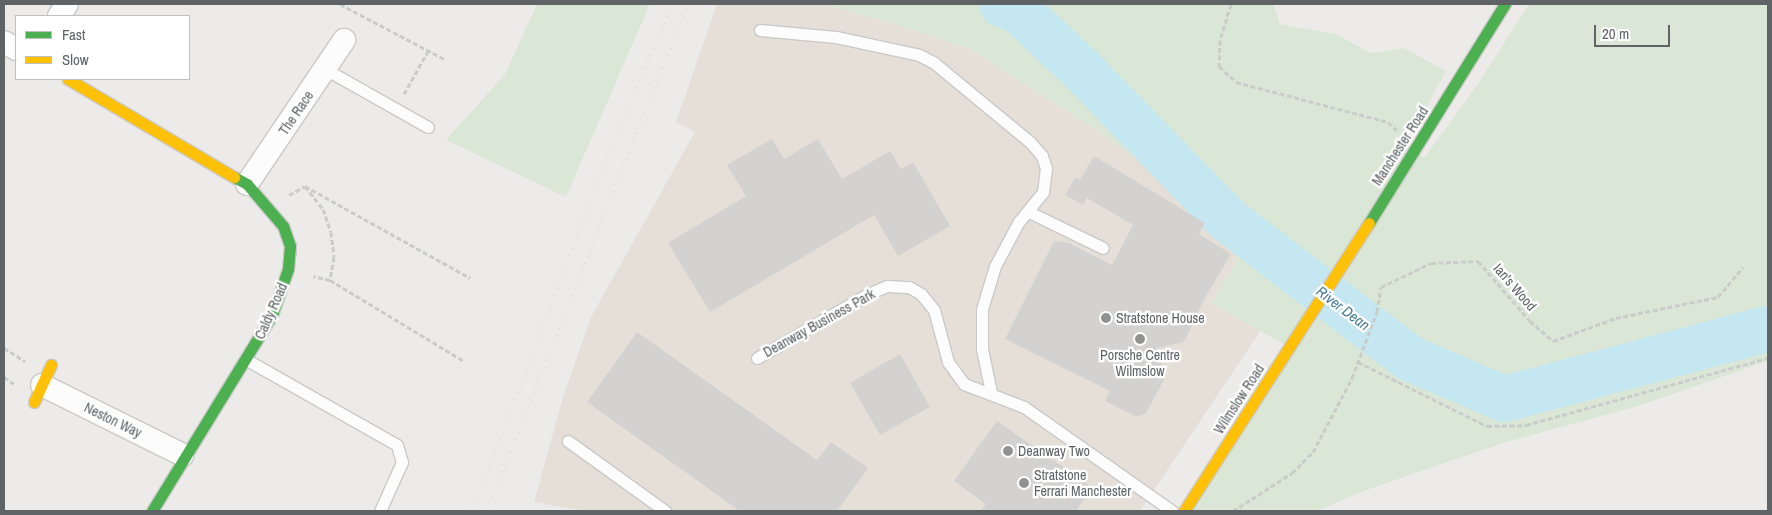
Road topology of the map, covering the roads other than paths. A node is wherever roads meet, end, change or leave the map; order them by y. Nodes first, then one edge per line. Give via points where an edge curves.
1 (67, 4) edge
2 (1505, 4) edge
3 (60, 15) edge
4 (760, 30) dead end
5 (344, 40) dead end
6 (4, 42) edge
7 (15, 48) edge
8 (325, 69) junction
9 (70, 80) edge
10 (428, 127) dead end
11 (247, 184) junction
12 (1029, 212) junction
13 (1103, 248) dead end
14 (1317, 302) joint
15 (757, 358) dead end
16 (247, 360) junction
17 (42, 384) dead end
18 (991, 392) junction
19 (568, 441) dead end
20 (184, 455) junction
21 (152, 511) edge
22 (380, 511) edge
23 (665, 511) edge
24 (1172, 511) edge
25 (1184, 511) edge

1 - 3 street
2 - 14 street, Manchester Road
4 - 12 lane via 836,37 919,55 933,62 1030,142 1042,156 1046,168 1043,192
5 - 8 street, The Race
6 - 7 street
8 - 10 lane
8 - 11 street, The Race
9 - 11 street, Caldy Road
11 - 16 street, Caldy Road via 283,226 290,246 281,294
12 - 13 lane
12 - 18 lane via 1018,223 995,266 982,309 982,349
14 - 25 street, Wilmslow Road via 1291,348
15 - 18 lane, Deanway Business Park via 868,294 898,286 909,287 928,301 954,372 964,384
16 - 20 street, Caldy Road
16 - 22 lane via 397,445 402,462
17 - 20 street, Neston Way
18 - 24 lane, Deanway Business Park via 1024,407
19 - 23 lane
20 - 21 street, Caldy Road

